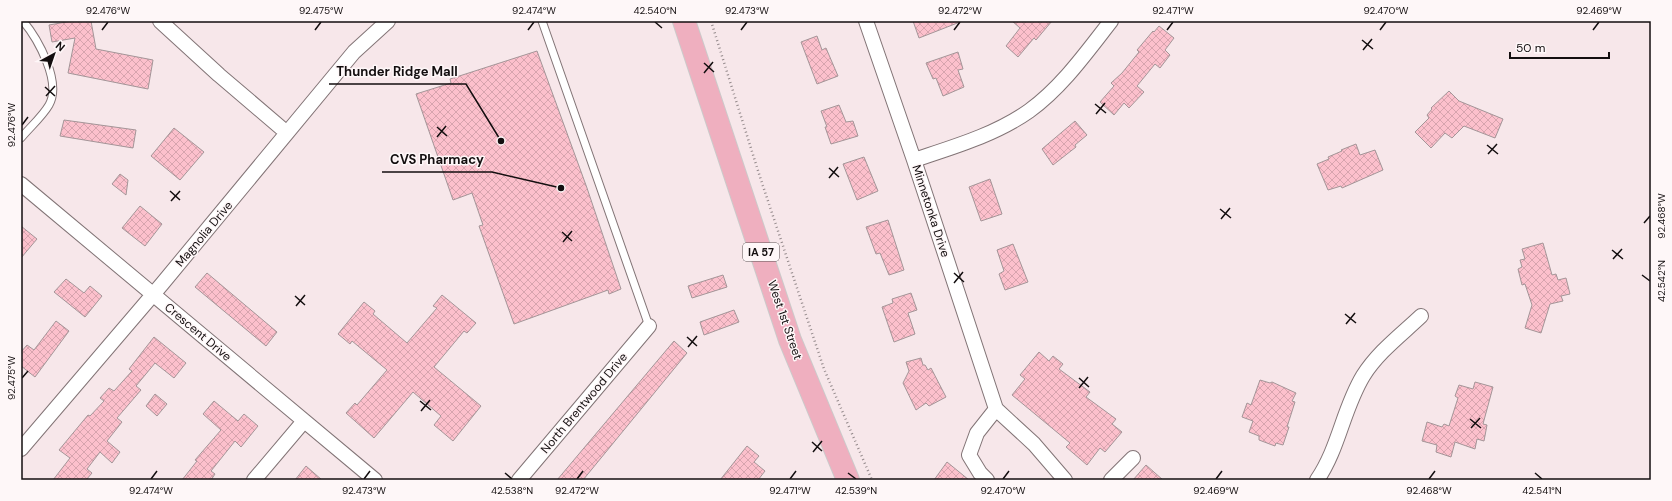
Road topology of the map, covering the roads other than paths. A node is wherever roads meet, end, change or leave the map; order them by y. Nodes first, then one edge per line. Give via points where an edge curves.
1 (23, 21) edge
2 (160, 21) edge
3 (388, 21) edge
4 (542, 21) edge
5 (684, 21) edge
6 (866, 21) edge
7 (1111, 21) edge
8 (287, 133) junction
9 (21, 138) edge
10 (914, 160) junction
11 (21, 184) edge
12 (154, 294) junction
13 (1421, 316) dead end
14 (649, 326) joint
15 (995, 405) junction
16 (304, 421) junction
17 (21, 450) edge
18 (1133, 458) dead end
19 (254, 480) edge
20 (375, 480) edge
21 (519, 480) edge
22 (848, 480) edge
23 (987, 480) edge
24 (1064, 480) edge
25 (1111, 480) edge
26 (1317, 480) edge

1 - 9 lane via 33,32 43,53 53,88 49,104
2 - 8 street via 218,75
3 - 8 street, Magnolia Drive via 354,52
4 - 14 lane
5 - 22 main road, West 1st Street / IA 57 via 790,340
6 - 10 street, Minnetonka Drive
7 - 10 street via 1069,74 1029,111 982,136
8 - 12 street, Magnolia Drive
10 - 15 street, Minnetonka Drive
11 - 12 street, Crescent Drive
12 - 16 street, Crescent Drive
12 - 17 street, Magnolia Drive
13 - 26 street via 1379,356 1363,377 1332,454
14 - 21 street, North Brentwood Drive
15 - 23 street via 977,432 969,455
15 - 24 street via 1034,444
16 - 19 street
16 - 20 street, Crescent Drive
18 - 25 street

